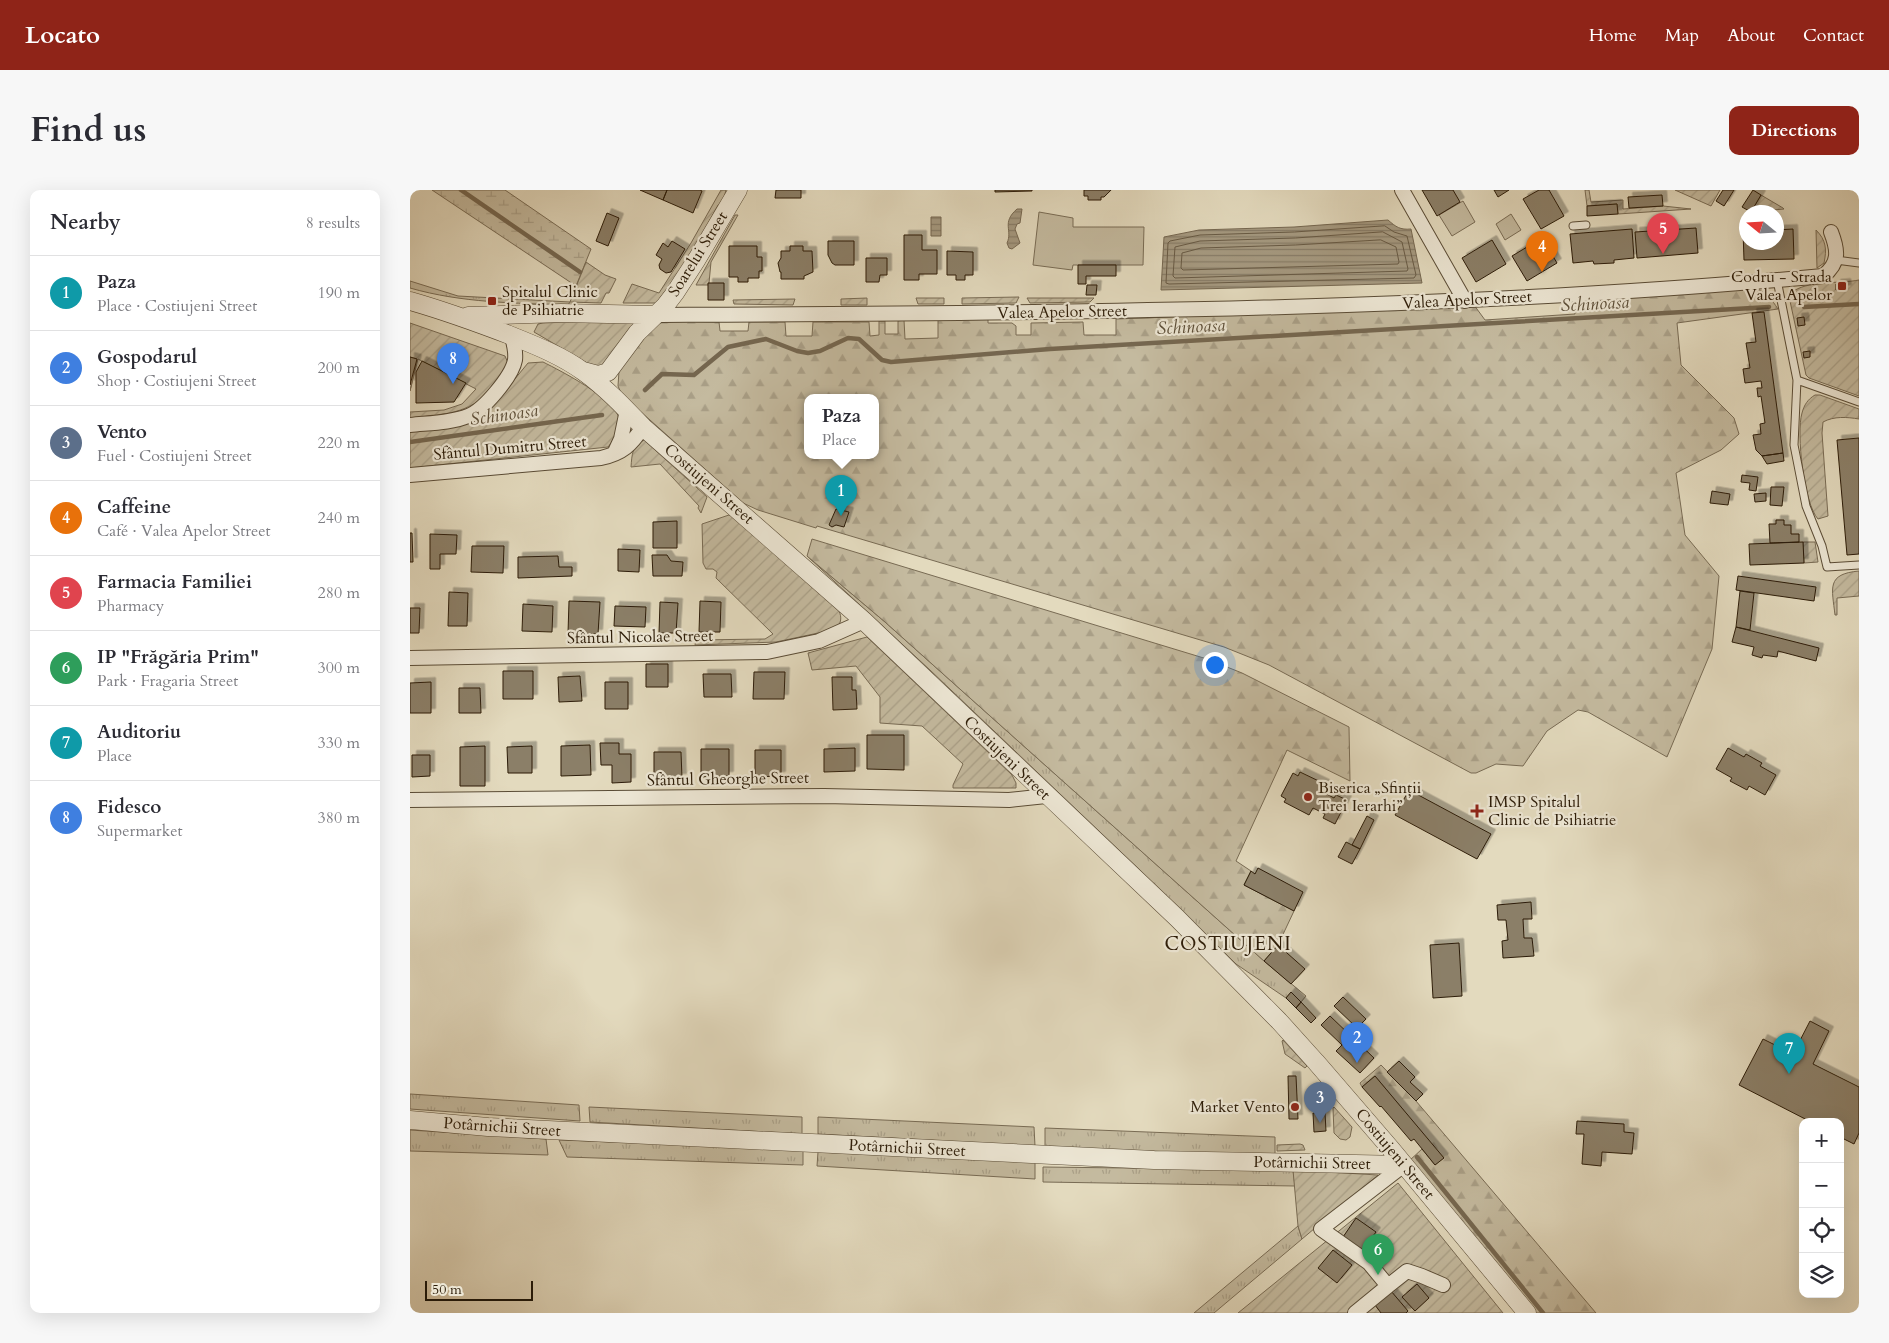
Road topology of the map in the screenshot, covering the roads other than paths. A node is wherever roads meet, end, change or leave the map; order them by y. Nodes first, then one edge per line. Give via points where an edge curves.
1 (738, 190) edge
2 (1402, 190) edge
3 (1586, 225) dead end
4 (1573, 226) dead end
5 (1831, 232) dead end
6 (1836, 260) junction
7 (1859, 263) edge
8 (1777, 280) junction
9 (410, 301) edge
10 (1465, 301) junction
11 (536, 314) junction
12 (619, 314) junction
13 (655, 315) junction
14 (460, 316) junction
15 (637, 333) junction
16 (512, 337) junction
17 (529, 343) junction
18 (583, 371) junction
19 (608, 372) junction
20 (1797, 380) junction
21 (611, 393) junction
22 (1859, 402) edge
23 (627, 410) junction
24 (410, 425) edge
25 (643, 427) junction
26 (614, 455) junction
27 (410, 475) edge
28 (1859, 565) edge
29 (864, 621) junction
30 (410, 658) edge
31 (1046, 796) junction
32 (410, 800) edge
33 (410, 1120) edge
34 (1404, 1165) junction
35 (1443, 1285) dead end
36 (1388, 1286) junction
37 (1356, 1313) edge
38 (1527, 1313) edge

1 - 13 street, Soarelui Street via 675,293
2 - 10 street
3 - 4 lane
5 - 6 street
6 - 7 lane
6 - 8 street, Valea Apelor Street via 1823,276
8 - 10 street, Valea Apelor Street
8 - 20 lane
9 - 14 street, Costiujeni Street
10 - 13 street, Valea Apelor Street via 1023,313
11 - 12 street, Valea Apelor Street
11 - 14 street, Valea Apelor Street
11 - 17 street via 526,320 522,332
12 - 13 street, Valea Apelor Street
12 - 15 street via 631,318
13 - 15 street, Soarelui Street
14 - 16 street, Costiujeni Street
15 - 19 street, Soarelui Street
16 - 17 street, Costiujeni Street
16 - 24 street via 515,350 513,367 486,402 469,416
17 - 18 street, Costiujeni Street
18 - 19 street via 598,375
18 - 21 street, Costiujeni Street
19 - 21 street
20 - 22 lane
20 - 28 lane via 1794,445 1806,506 1827,567
21 - 23 street, Costiujeni Street
23 - 25 street, Costiujeni Street
23 - 26 street
25 - 26 street, Sfântul Dumitru Street
25 - 29 street, Costiujeni Street
26 - 27 street, Sfântul Dumitru Street
29 - 30 street, Sfântul Nicolae Street via 819,641 767,652
29 - 31 street, Costiujeni Street
31 - 32 street, Sfântul Gheorghe Street via 1009,800 824,796
31 - 34 street, Costiujeni Street via 1177,918 1278,1021
33 - 34 street, Potârnichii Street via 488,1127 1154,1160
34 - 36 street via 1320,1229 1369,1263
34 - 38 street, Costiujeni Street
35 - 36 street via 1407,1271
36 - 37 street

